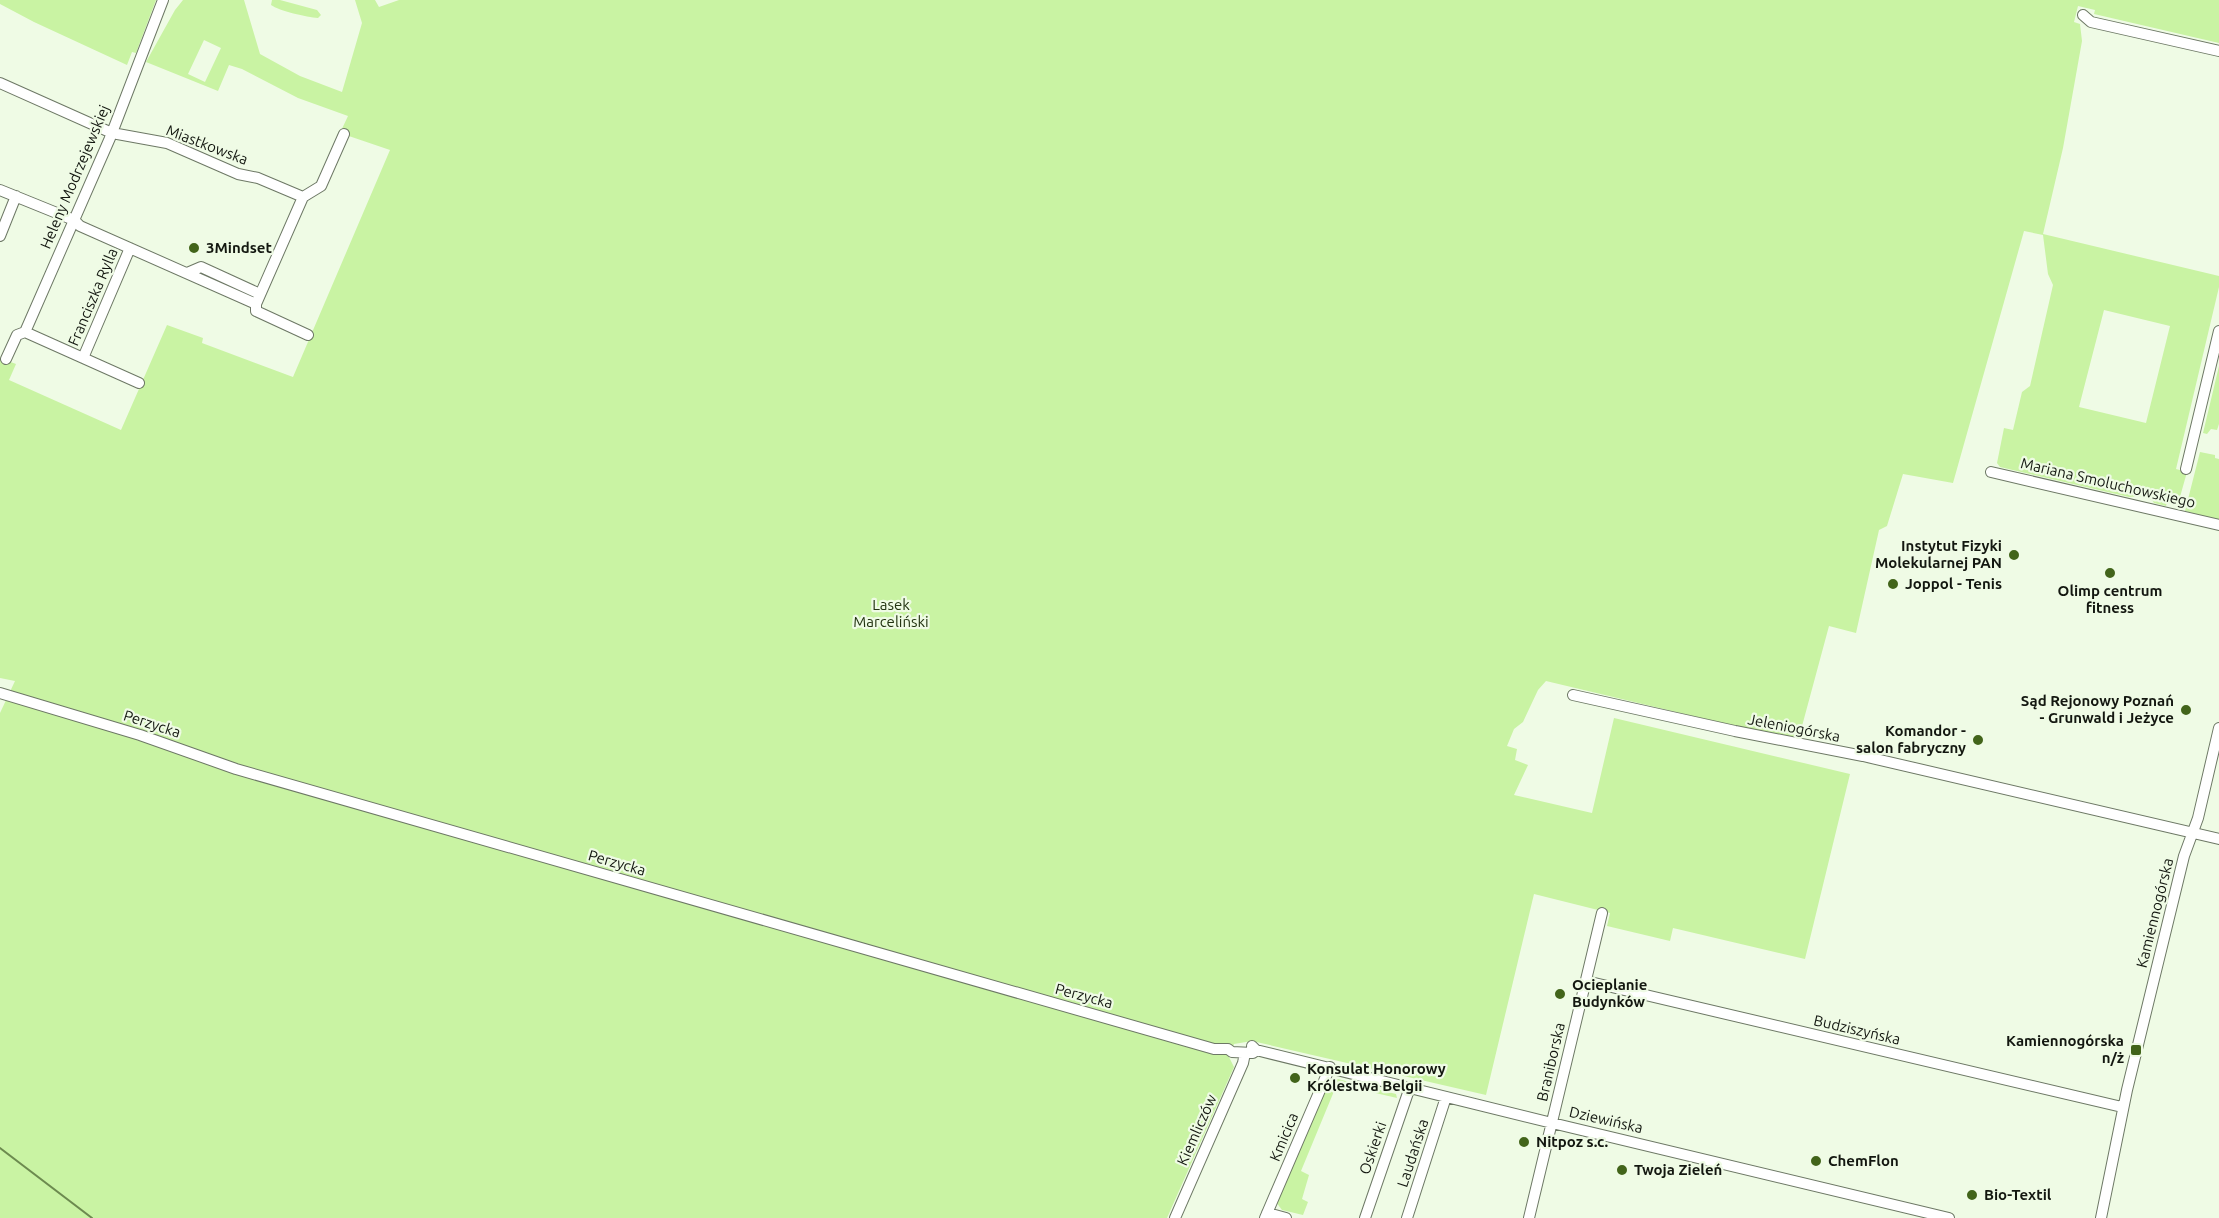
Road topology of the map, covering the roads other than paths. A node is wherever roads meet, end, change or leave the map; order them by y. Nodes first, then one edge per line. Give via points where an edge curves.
1 (163, 0) edge
2 (2083, 15) dead end
3 (2219, 51) edge
4 (0, 83) edge
5 (112, 133) junction
6 (344, 134) dead end
7 (0, 190) edge
8 (16, 196) junction
9 (303, 197) junction
10 (74, 220) junction
11 (0, 236) edge
12 (130, 248) junction
13 (258, 299) junction
14 (2219, 331) edge
15 (25, 332) junction
16 (308, 335) dead end
17 (83, 358) junction
18 (6, 359) dead end
19 (139, 383) dead end
20 (2186, 469) dead end
21 (1991, 472) dead end
22 (2219, 525) edge
23 (0, 693) edge
24 (1573, 695) dead end
25 (2219, 728) edge
26 (2193, 833) junction
27 (2219, 839) edge
28 (1602, 913) dead end
29 (1586, 981) junction
30 (1228, 1049) joint
31 (1251, 1051) junction
32 (1330, 1067) junction
33 (1410, 1087) junction
34 (1446, 1097) junction
35 (2122, 1107) junction
36 (1552, 1123) junction
37 (1266, 1216) edge
38 (1175, 1218) edge
39 (1286, 1218) edge
40 (1365, 1218) edge
41 (1407, 1218) edge
42 (1529, 1218) edge
43 (1949, 1218) edge
44 (2101, 1218) edge

1 - 5 street, Heleny Modrzejewskiej
2 - 3 street via 2091,22
4 - 5 street, Miastkowska
5 - 9 street, Miastkowska via 167,143
5 - 10 street, Heleny Modrzejewskiej
6 - 9 street via 321,186
7 - 8 street
8 - 10 street
8 - 11 street
9 - 13 street
10 - 12 street
10 - 15 street, Heleny Modrzejewskiej
12 - 13 street
12 - 17 street, Franciszka Rylla
13 - 16 street via 256,311
14 - 20 street
15 - 17 street
15 - 18 street, Heleny Modrzejewskiej via 16,335
17 - 19 street
21 - 22 street, Mariana Smoluchowskiego
23 - 30 street, Perzycka via 257,775 1004,990 1214,1049
24 - 26 street, Jeleniogórska via 1875,759
25 - 26 street, Kamiennogórska
26 - 27 street, Jeleniogórska
26 - 35 street, Kamiennogórska
28 - 29 street, Braniborska
29 - 35 street, Budziszyńska
29 - 36 street, Braniborska
30 - 31 street, Dziewińska
31 - 32 street, Dziewińska
31 - 38 street, Kiemliczów
32 - 33 street, Dziewińska
32 - 37 street, Kmicica
33 - 34 street, Dziewińska
33 - 40 street, Oskierki
34 - 36 street, Dziewińska
34 - 41 street, Laudańska
35 - 44 street, Kamiennogórska
36 - 42 street, Braniborska
36 - 43 street, Dziewińska
37 - 39 street

